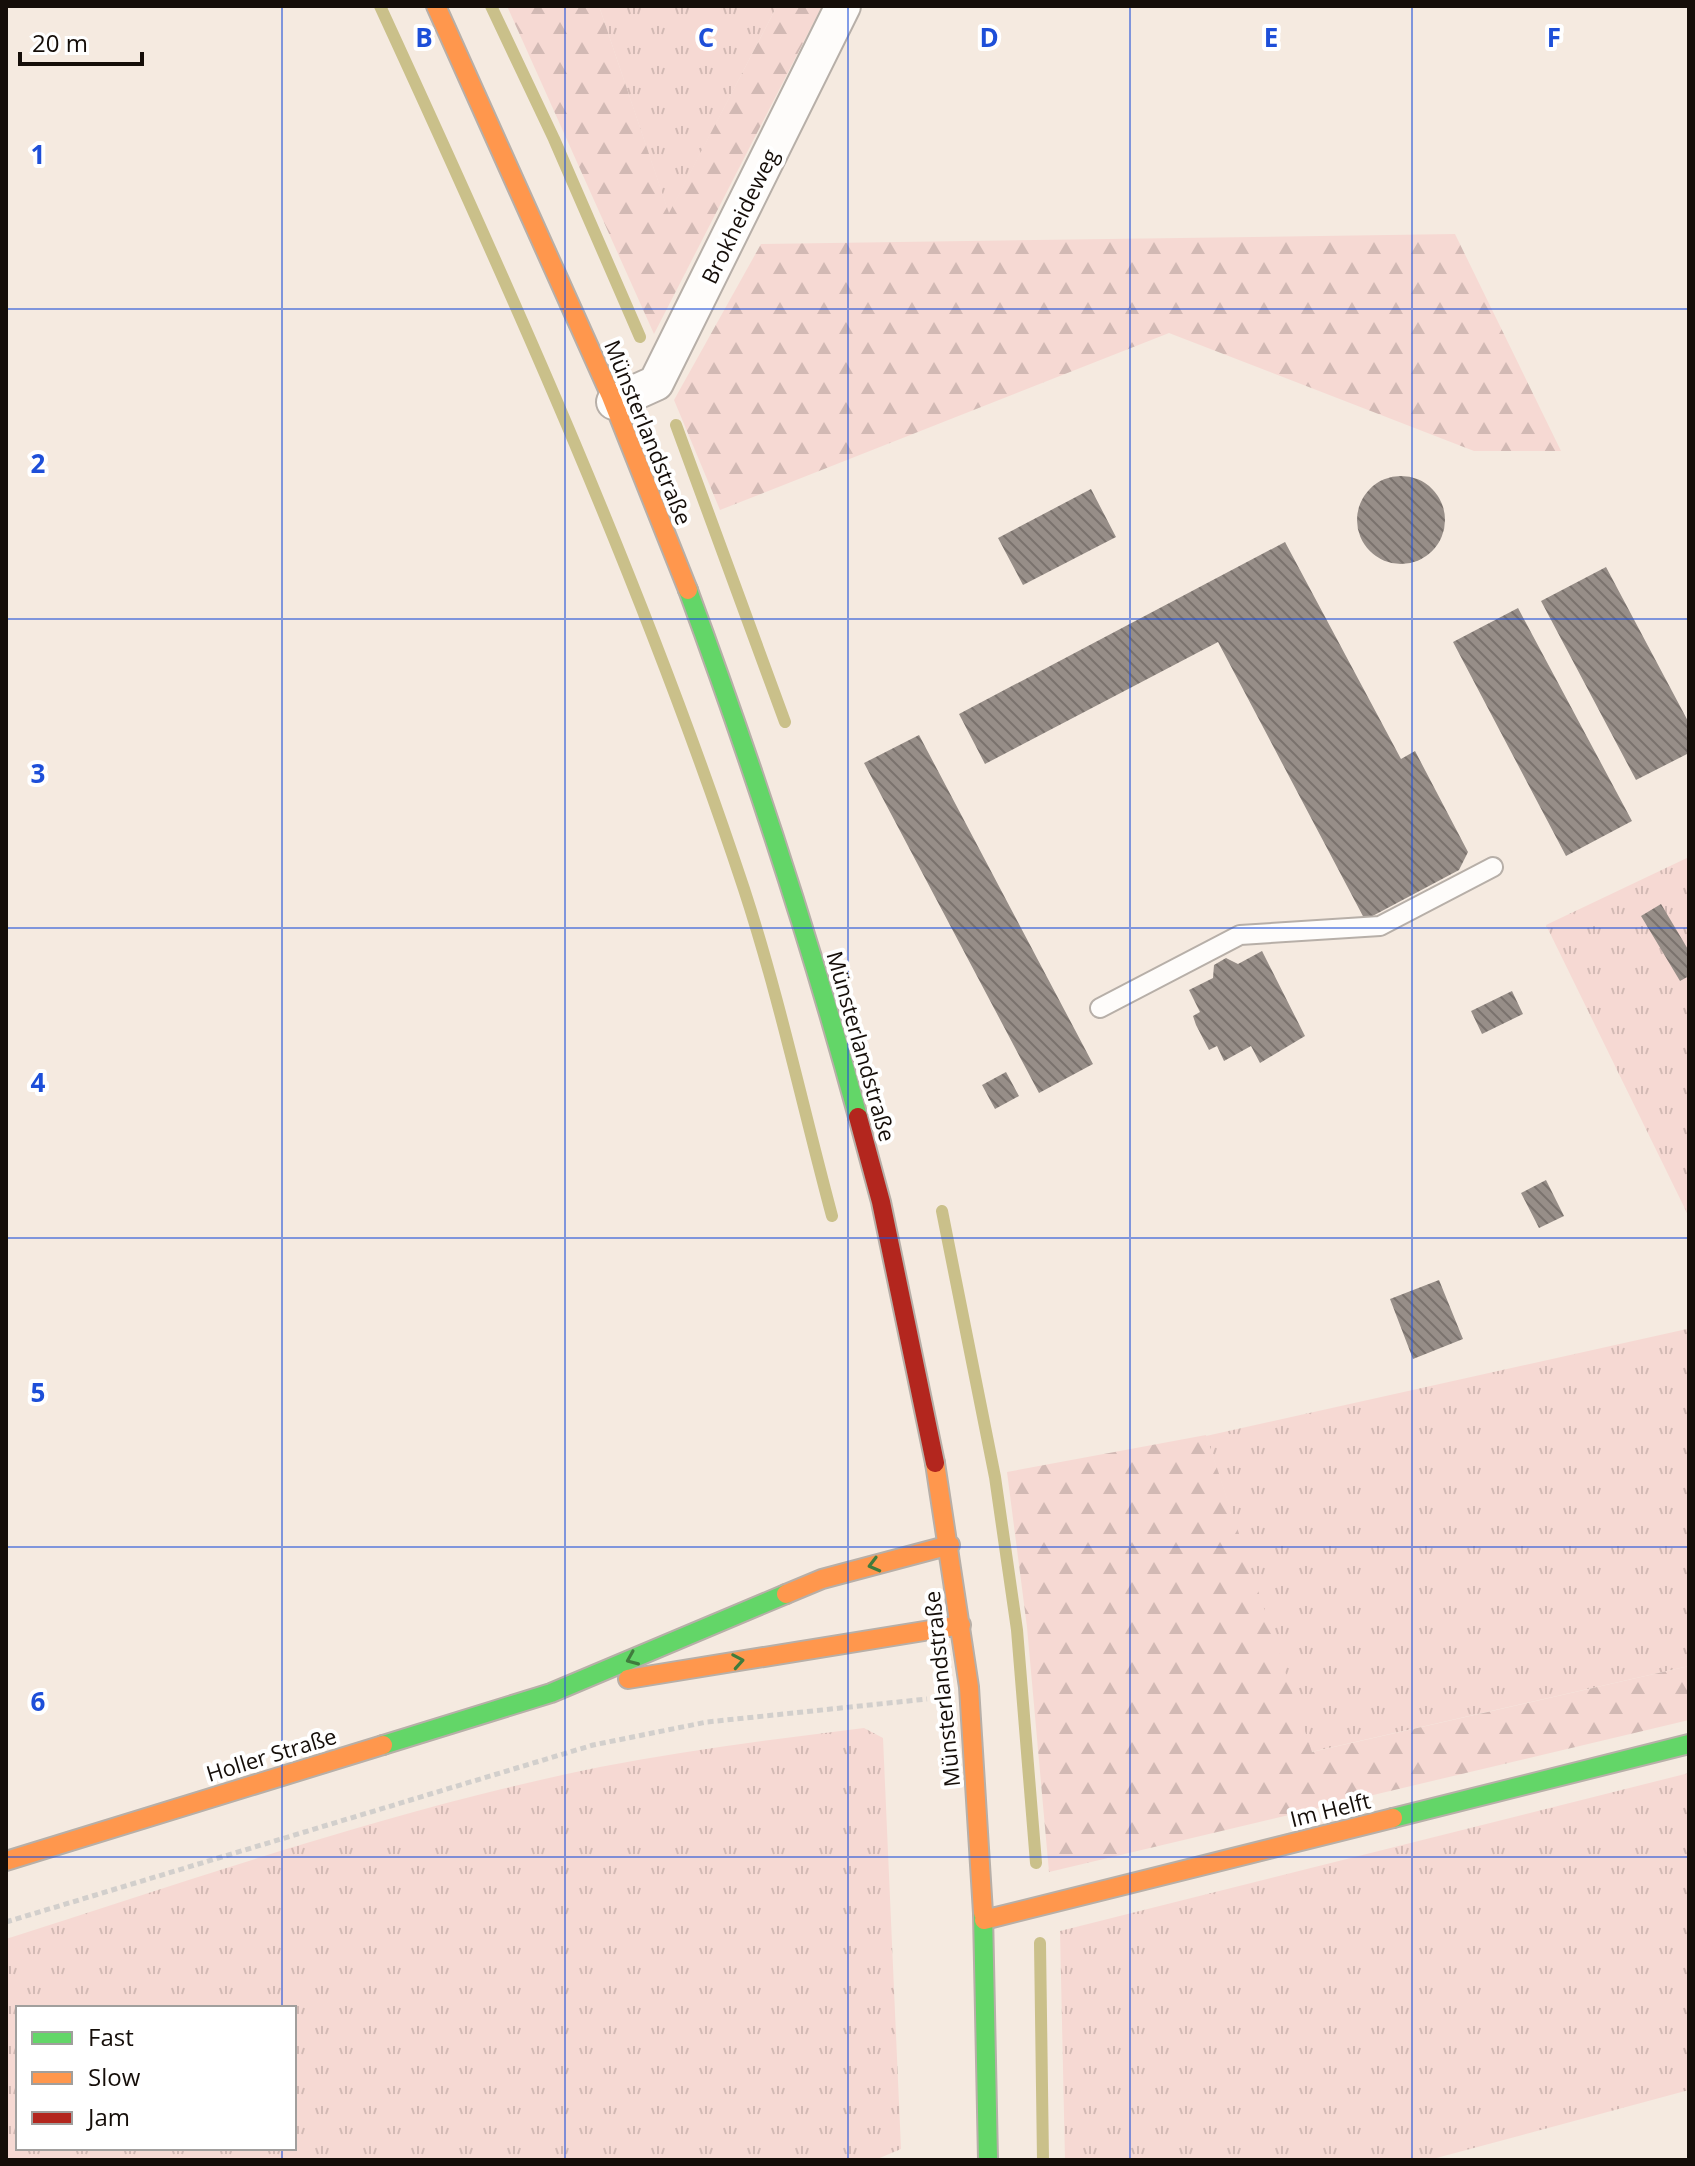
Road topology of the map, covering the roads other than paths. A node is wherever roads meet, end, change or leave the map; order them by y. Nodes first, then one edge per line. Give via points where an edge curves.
1 (436, 6) edge
2 (843, 6) edge
3 (614, 402) junction
4 (1493, 867) dead end
5 (1100, 1008) dead end
6 (950, 1545) junction
7 (961, 1625) junction
8 (551, 1693) junction
9 (1689, 1744) edge
10 (6, 1861) edge
11 (984, 1920) junction
12 (988, 2160) edge

1 - 3 main road, Münsterlandstraße
2 - 3 street, Brokheideweg via 656,383
3 - 6 main road, Münsterlandstraße via 755,773 788,877 883,1206
4 - 5 lane via 1380,926 1240,935
6 - 7 main road, Münsterlandstraße
6 -> 8 main road, Holler Straße via 822,1579
8 -> 7 main road, Holler Straße
7 - 11 main road, Münsterlandstraße
8 - 10 main road, Holler Straße
9 - 11 main road, Im Helft
11 - 12 main road, Münsterlandstraße

